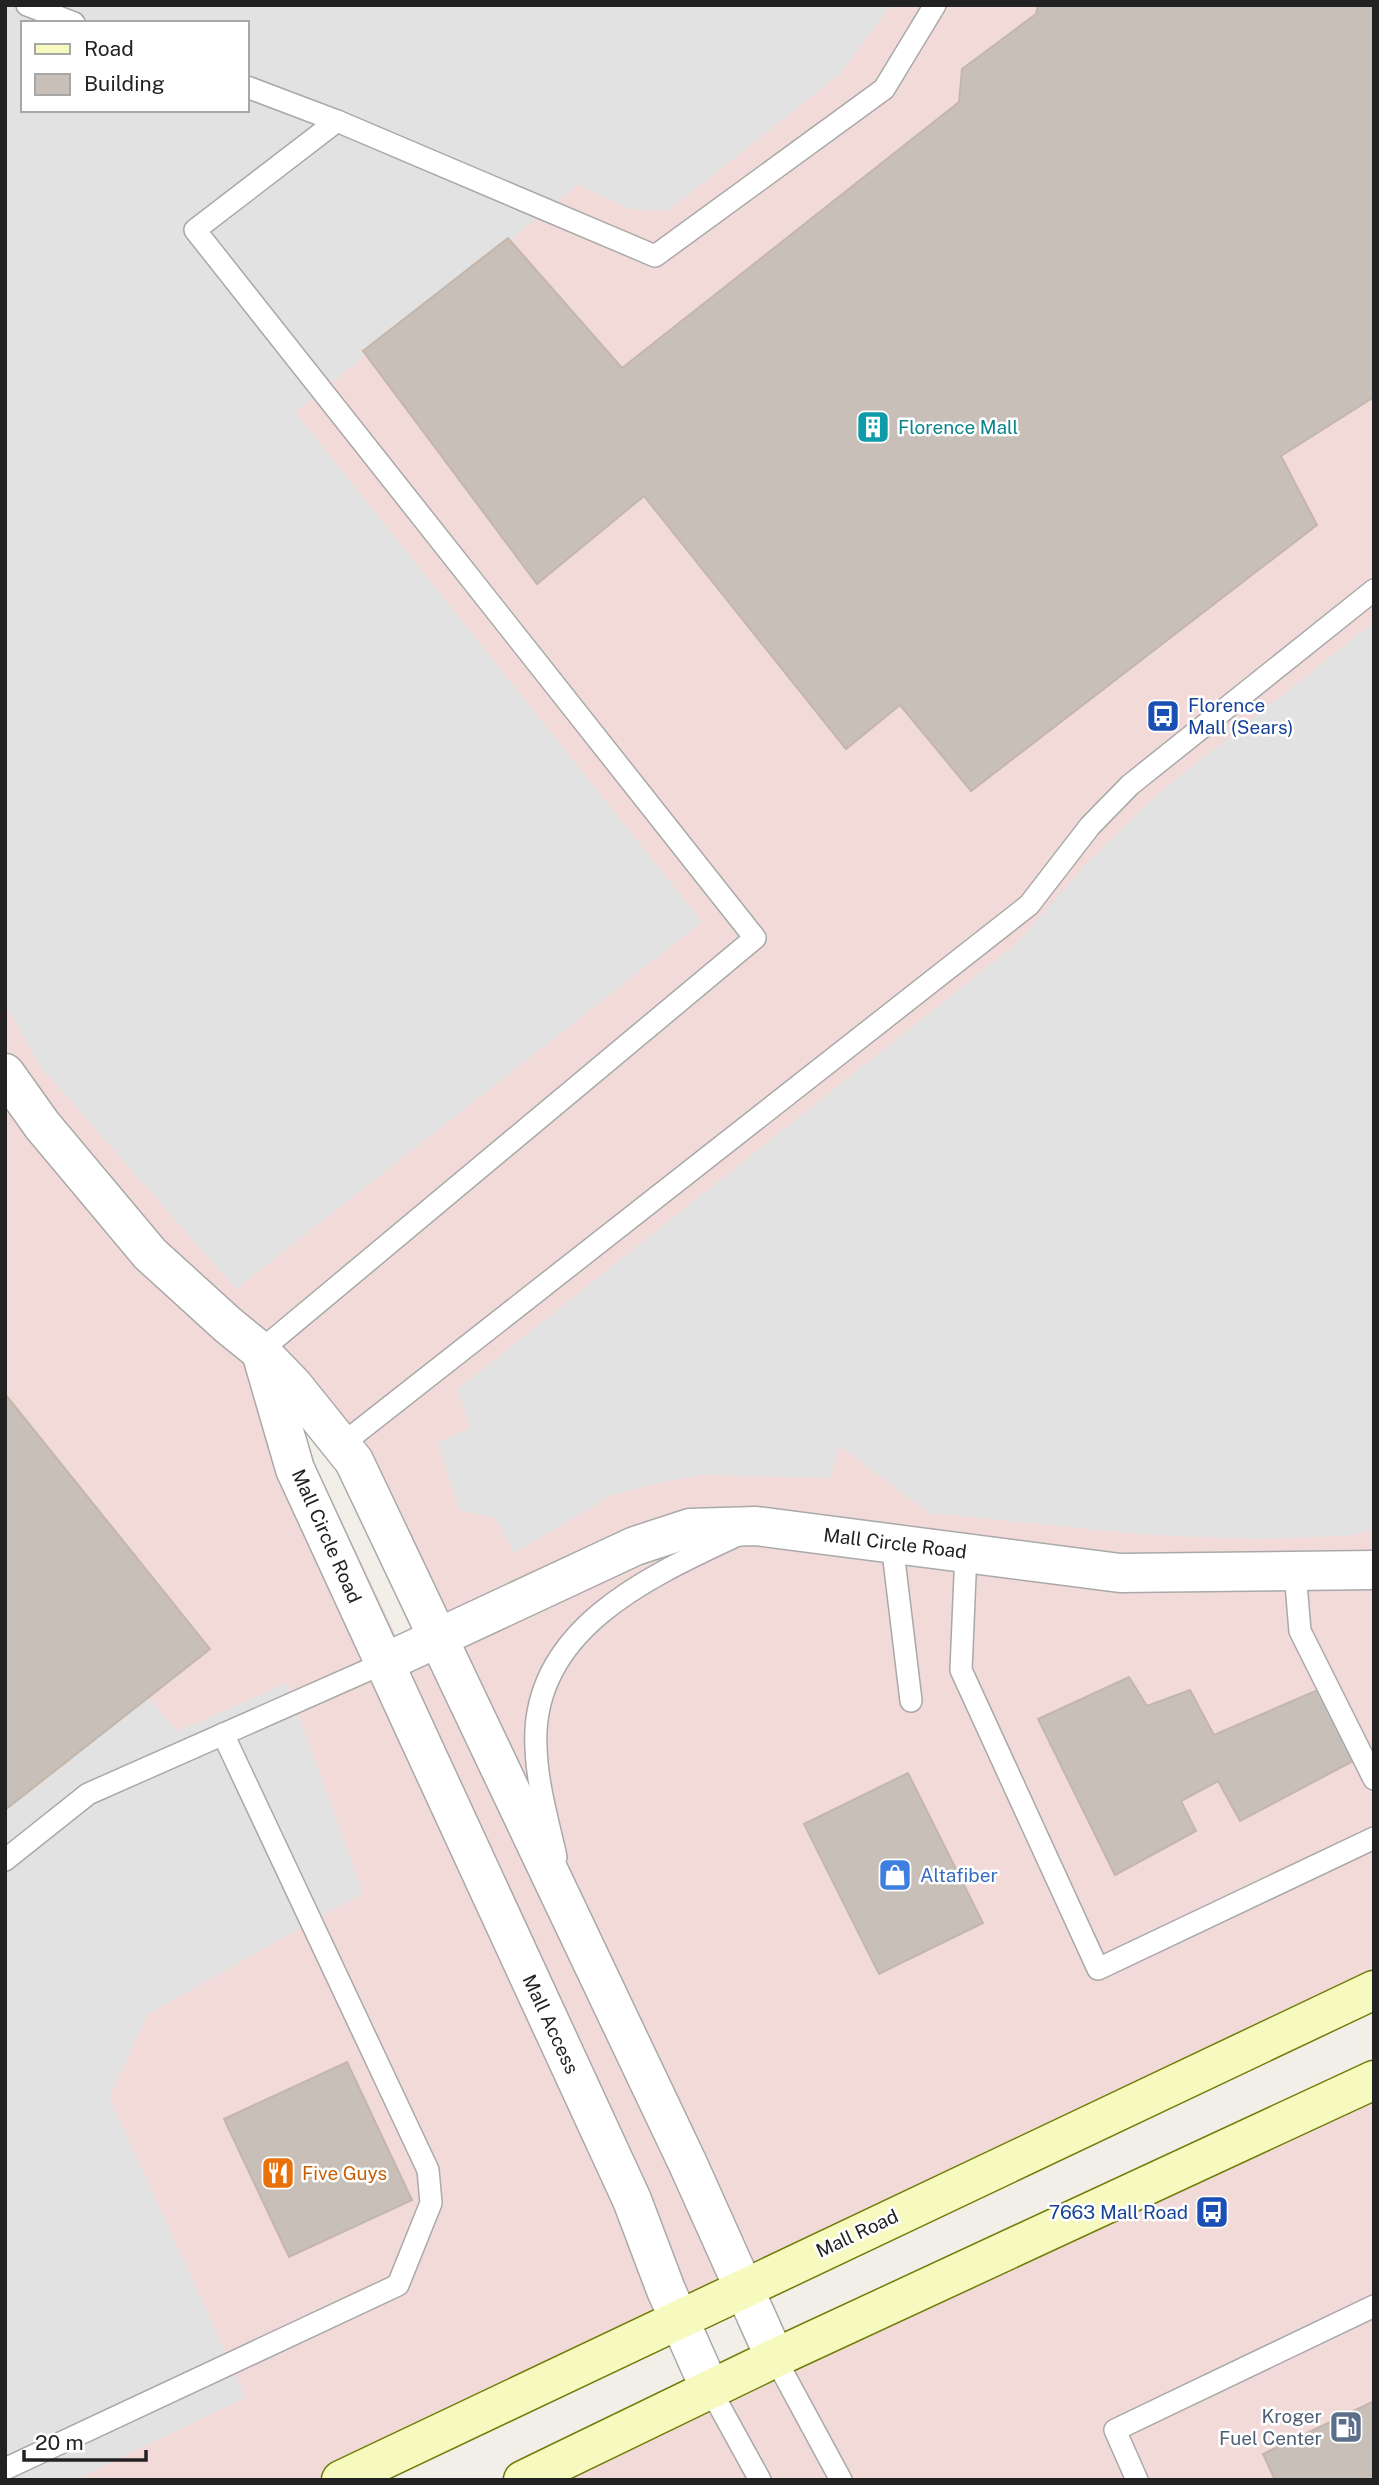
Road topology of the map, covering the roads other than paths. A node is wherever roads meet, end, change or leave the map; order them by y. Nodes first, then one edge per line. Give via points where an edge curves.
1 (27, 5) edge
2 (935, 5) edge
3 (69, 21) edge
4 (248, 87) edge
5 (337, 121) junction
6 (1374, 590) edge
7 (5, 1073) edge
8 (260, 1351) junction
9 (341, 1445) junction
10 (756, 1527) junction
11 (892, 1543) junction
12 (967, 1552) junction
13 (1374, 1570) edge
14 (1295, 1572) junction
15 (438, 1637) junction
16 (384, 1662) junction
17 (911, 1701) dead end
18 (223, 1734) junction
19 (1374, 1779) edge
20 (1374, 1838) edge
21 (5, 1860) edge
22 (569, 1910) junction
23 (1374, 1990) edge
24 (1374, 2080) edge
25 (743, 2287) junction
26 (1374, 2306) edge
27 (678, 2318) junction
28 (775, 2358) junction
29 (710, 2389) junction
30 (5, 2469) edge
31 (341, 2480) edge
32 (523, 2480) edge
33 (760, 2480) edge
34 (841, 2480) edge
35 (1138, 2480) edge

1 - 3 lane
2 - 5 lane via 884,89 655,256
4 - 5 lane
5 - 8 lane via 195,230 755,938
6 - 9 lane via 1130,785 1090,826 1029,905
7 - 8 street via 150,1254
8 - 9 street
8 - 16 street, Mall Circle Road via 295,1469
9 - 15 street via 354,1461
10 - 11 street, Mall Circle Road
10 - 15 street, Mall Circle Road via 690,1528 635,1546
10 - 22 lane via 663,1570 592,1618 560,1655 539,1702 536,1747
11 - 12 street, Mall Circle Road
11 - 17 lane
12 - 14 street, Mall Circle Road via 1119,1573
12 - 20 lane via 961,1670 1098,1969
13 - 14 street, Mall Circle Road
14 - 19 lane via 1300,1631
15 - 16 street, Mall Circle Road
15 - 22 street
16 - 18 lane
16 - 27 street, Mall Access via 632,2200
18 - 21 lane via 88,1794
18 - 30 lane via 428,2170 431,2203 398,2286
22 - 25 street
23 - 25 main road, Mall Road
24 - 28 main road
25 - 27 main road, Mall Road
25 - 28 street
26 - 35 lane via 1115,2430
27 - 29 street, Mall Access
27 - 31 main road, Mall Road
28 - 29 main road
28 - 34 lane
29 - 32 main road
29 - 33 lane

